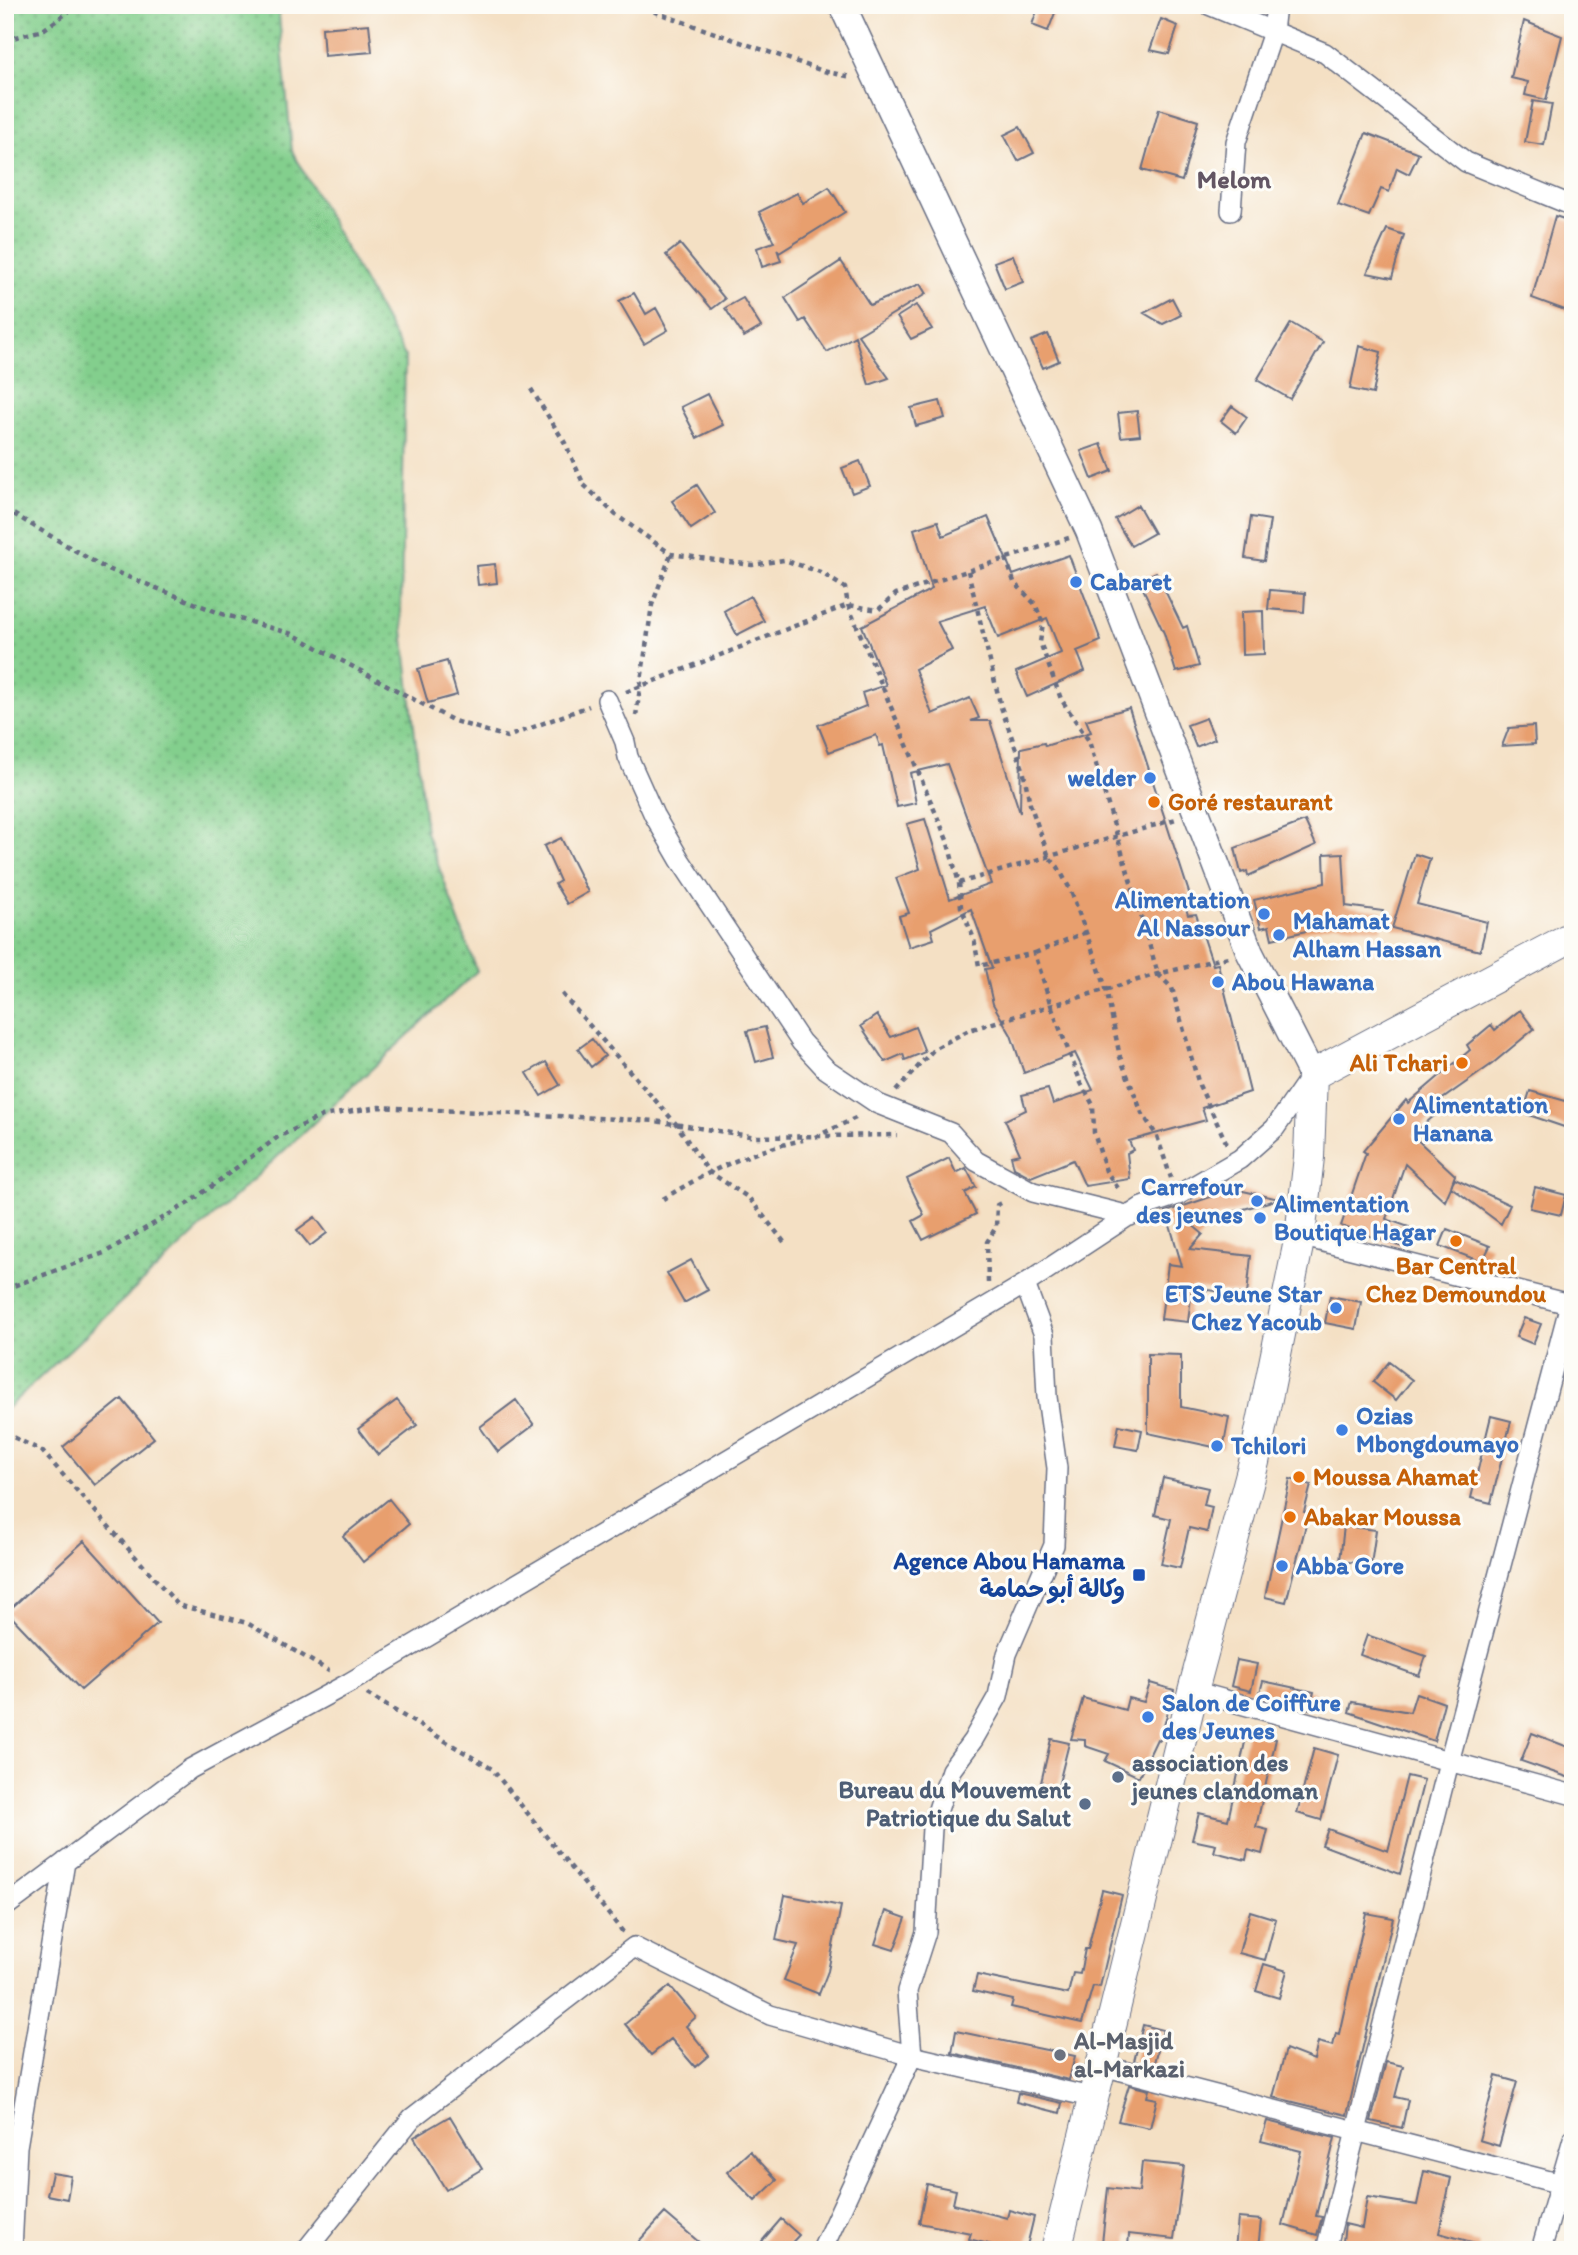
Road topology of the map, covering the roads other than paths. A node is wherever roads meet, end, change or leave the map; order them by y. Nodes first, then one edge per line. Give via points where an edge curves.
1 (842, 5) edge
2 (1209, 5) edge
3 (1276, 5) edge
4 (1273, 32) junction
5 (1573, 205) edge
6 (1231, 211) dead end
7 (607, 700) road end
8 (1573, 936) edge
9 (1312, 1075) junction
10 (1136, 1212) junction
11 (1300, 1236) junction
12 (1025, 1284) junction
13 (1571, 1304) edge
14 (1193, 1691) junction
15 (1449, 1762) junction
16 (1573, 1795) edge
17 (65, 1862) junction
18 (5, 1907) edge
19 (912, 2056) junction
20 (1103, 2066) junction
21 (1095, 2098) junction
22 (1356, 2131) junction
23 (1573, 2138) edge
24 (1567, 2185) edge
25 (12, 2250) edge
26 (306, 2250) edge
27 (822, 2250) edge
28 (1056, 2250) edge
29 (1326, 2250) edge
30 (1541, 2250) edge

1 - 9 main road via 1089,531 1250,953
2 - 4 street
3 - 4 street
4 - 5 street via 1325,53 1466,162
4 - 6 street via 1236,142
7 - 10 street via 654,815 680,860 801,1042 826,1069 878,1104 951,1132 976,1161 1033,1192
8 - 9 main road
9 - 10 street via 1275,1128 1240,1159 1178,1195
9 - 11 main road
10 - 12 street
11 - 13 street
11 - 14 main road via 1254,1462
12 - 17 street via 349,1683 190,1769
12 - 19 street via 1044,1335 1057,1468 1054,1545 1007,1654 998,1696 951,1770 932,1828 926,1932 907,1991
13 - 15 street
14 - 15 street
14 - 20 main road
15 - 16 street
15 - 22 street
17 - 18 street
17 - 25 street via 17,2147
19 - 21 street
19 - 26 street via 771,2015 634,1947 412,2118
19 - 27 street
20 - 21 main road
20 - 22 street
21 - 28 main road
22 - 24 street
22 - 29 street
23 - 24 street
24 - 30 street

